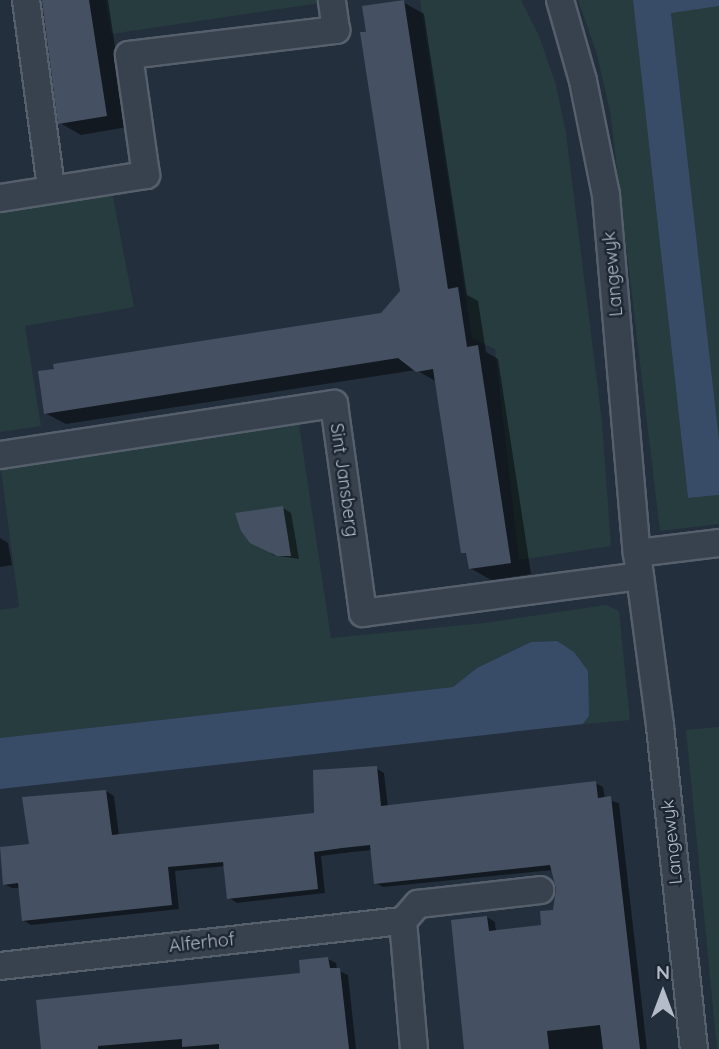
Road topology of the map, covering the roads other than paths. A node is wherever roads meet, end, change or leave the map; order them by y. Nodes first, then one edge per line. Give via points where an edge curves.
1 (26, 0) edge
2 (332, 0) edge
3 (560, 0) edge
4 (51, 188) junction
5 (0, 198) edge
6 (0, 455) edge
7 (719, 543) edge
8 (638, 564) junction
9 (540, 890) dead end
10 (403, 921) junction
11 (0, 965) edge
12 (414, 1049) edge
13 (694, 1049) edge

1 - 4 street
2 - 4 street via 336,30 129,55 146,175
3 - 8 street, Langewyk via 583,81 606,195
4 - 5 street
6 - 8 street, Sint Jansberg via 334,404 363,613
7 - 8 street
8 - 13 street, Langewyk
9 - 10 street, Alferhof via 418,904
10 - 11 street, Alferhof
10 - 12 street

